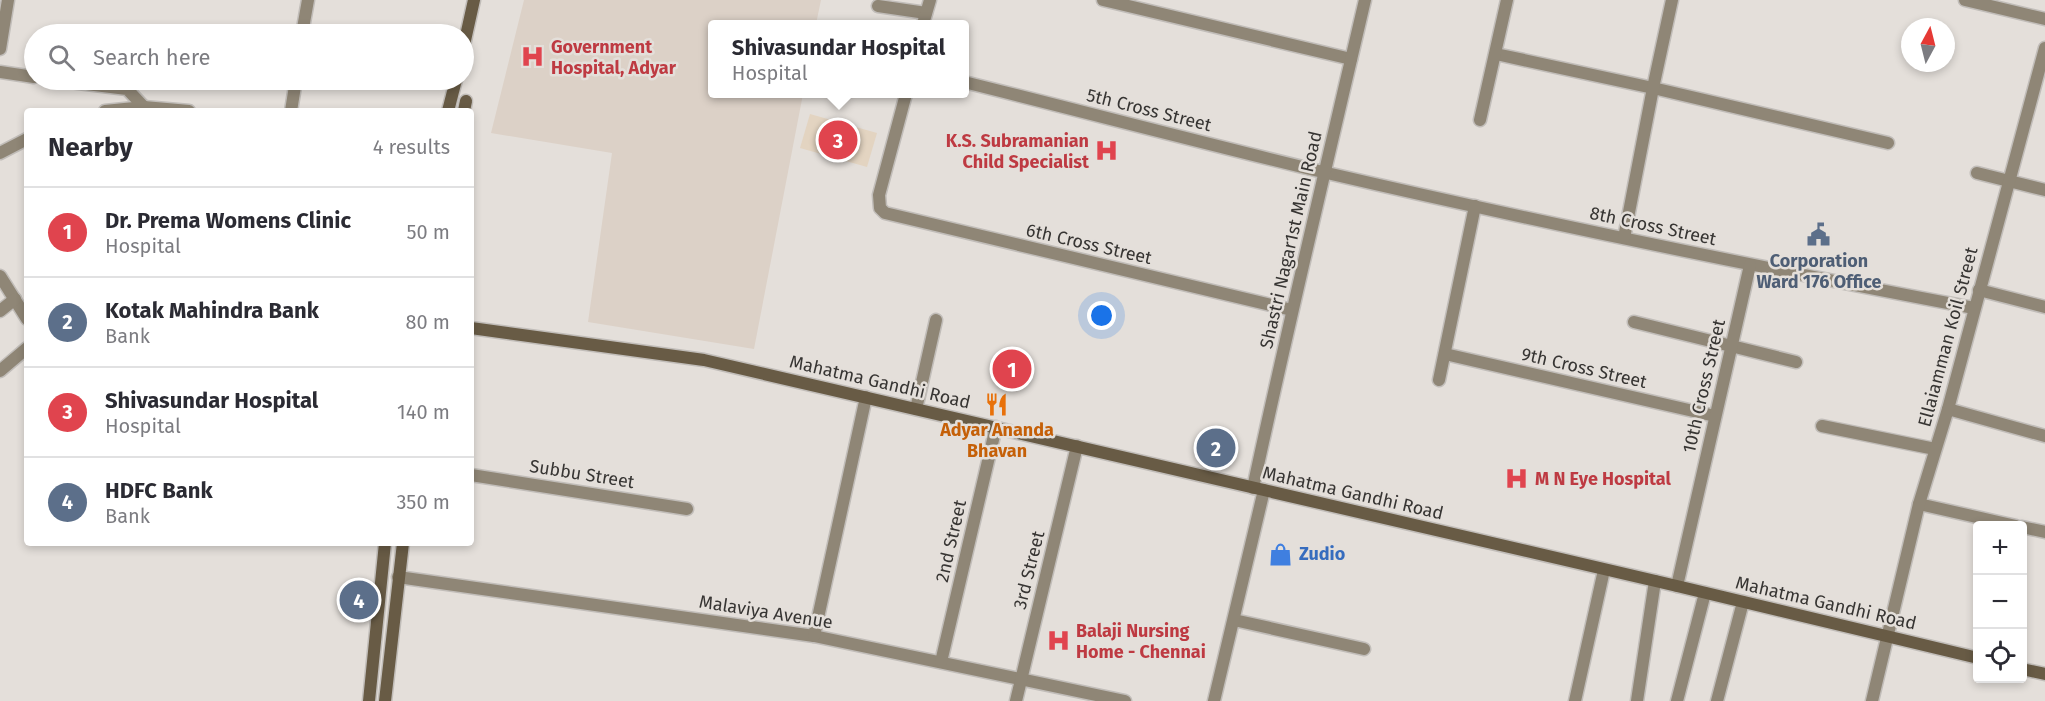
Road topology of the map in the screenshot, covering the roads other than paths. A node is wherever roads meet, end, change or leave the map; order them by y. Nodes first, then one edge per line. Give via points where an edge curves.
1 (8, 0) edge
2 (308, 0) edge
3 (474, 0) edge
4 (930, 0) edge
5 (1103, 0) edge
6 (1365, 0) edge
7 (1507, 0) edge
8 (1672, 0) edge
9 (1965, 0) edge
10 (878, 6) dead end
11 (925, 19) edge
12 (2045, 19) edge
13 (304, 24) edge
14 (469, 24) edge
15 (2045, 48) edge
16 (0, 49) edge
17 (1496, 54) junction
18 (1351, 59) junction
19 (0, 72) edge
20 (24, 76) edge
21 (969, 83) edge
22 (1653, 88) junction
23 (128, 90) edge
24 (294, 90) edge
25 (454, 90) edge
26 (905, 98) edge
27 (450, 105) edge
28 (465, 106) edge
29 (144, 107) junction
30 (134, 108) edge
31 (155, 108) edge
32 (291, 108) edge
33 (1480, 120) dead end
34 (24, 141) edge
35 (1888, 143) dead end
36 (0, 153) edge
37 (1326, 172) junction
38 (1977, 173) dead end
39 (2010, 180) junction
40 (2045, 190) edge
41 (1475, 206) junction
42 (1624, 238) junction
43 (1750, 265) junction
44 (0, 276) edge
45 (1979, 290) junction
46 (15, 299) junction
47 (2045, 307) edge
48 (1974, 308) junction
49 (1292, 310) junction
50 (0, 311) edge
51 (24, 314) edge
52 (936, 320) dead end
53 (1634, 322) dead end
54 (474, 328) edge
55 (1732, 345) junction
56 (24, 351) edge
57 (1444, 354) junction
58 (1796, 362) dead end
59 (0, 371) edge
60 (1439, 380) dead end
61 (866, 398) junction
62 (916, 409) junction
63 (1948, 409) junction
64 (1715, 416) junction
65 (1822, 426) dead end
66 (996, 427) junction
67 (2045, 436) edge
68 (1077, 446) junction
69 (1935, 449) junction
70 (474, 475) edge
71 (1258, 489) junction
72 (1919, 504) junction
73 (687, 509) dead end
74 (1998, 521) edge
75 (2027, 528) edge
76 (2045, 532) edge
77 (385, 546) edge
78 (403, 546) edge
79 (1604, 570) junction
80 (398, 577) junction
81 (1655, 581) junction
82 (1677, 586) junction
83 (1705, 593) junction
84 (1743, 602) junction
85 (1234, 620) junction
86 (814, 636) junction
87 (1887, 636) junction
88 (1364, 649) dead end
89 (1973, 657) edge
90 (941, 662) junction
91 (2027, 670) edge
92 (2045, 675) edge
93 (1021, 679) junction
94 (369, 701) edge
95 (385, 701) edge
96 (1016, 701) edge
97 (1125, 701) edge
98 (1214, 701) edge
99 (1575, 701) edge
100 (1637, 701) edge
101 (1677, 701) edge
102 (1717, 701) edge
103 (1872, 701) edge

1 - 16 street
2 - 13 street
3 - 14 main road
4 - 11 street
5 - 18 street
6 - 18 street, Shastri Nagar1st Main Road
7 - 17 street
8 - 22 street
9 - 12 street
10 - 11 street
15 - 39 street, Ellaiamman Koil Street
17 - 22 street
17 - 33 street
18 - 37 street, Shastri Nagar1st Main Road
19 - 20 street
21 - 37 street, 5th Cross Street
22 - 35 street
22 - 42 street
23 - 29 street
24 - 32 street
25 - 27 main road
26 - 49 street, 6th Cross Street via 879,195 880,208 885,213
27 - 28 street
29 - 30 street
29 - 31 street
34 - 36 street
37 - 41 street, 8th Cross Street
37 - 49 street, Shastri Nagar1st Main Road
38 - 39 street
39 - 40 street
39 - 45 street, Ellaiamman Koil Street
41 - 42 street, 8th Cross Street
41 - 57 street
42 - 43 street, 8th Cross Street
43 - 48 street, 8th Cross Street
43 - 55 street, 10th Cross Street
44 - 46 street
45 - 47 street
45 - 48 street, Ellaiamman Koil Street
46 - 50 street
46 - 51 street
48 - 63 street, Ellaiamman Koil Street
49 - 71 street, Shastri Nagar1st Main Road
52 - 62 street
53 - 55 street
54 - 61 main road, Mahatma Gandhi Road via 704,360
55 - 58 street
55 - 64 street, 10th Cross Street
56 - 59 street
57 - 60 street
57 - 64 street, 9th Cross Street
61 - 62 main road, Mahatma Gandhi Road
61 - 86 street
62 - 66 main road, Mahatma Gandhi Road
63 - 67 street
63 - 69 street, Ellaiamman Koil Street
64 - 82 street, 10th Cross Street
65 - 69 street
66 - 68 main road, Mahatma Gandhi Road
66 - 90 street, 2nd Street
68 - 71 main road, Mahatma Gandhi Road
68 - 93 street, 3rd Street
69 - 72 street, Ellaiamman Koil Street
70 - 73 street, Subbu Street
71 - 79 main road, Mahatma Gandhi Road
71 - 85 street
72 - 74 street
72 - 87 street, Ellaiamman Koil Street
75 - 76 street
77 - 94 main road
78 - 80 main road
79 - 81 main road, Mahatma Gandhi Road
79 - 99 street
80 - 86 street, Malaviya Avenue
80 - 95 main road
81 - 82 main road, Mahatma Gandhi Road
81 - 100 street
82 - 83 main road, Mahatma Gandhi Road
83 - 84 main road, Mahatma Gandhi Road
83 - 101 street
84 - 87 main road, Mahatma Gandhi Road
84 - 102 street
85 - 88 street
85 - 98 street
86 - 90 street, Malaviya Avenue
87 - 89 main road, Mahatma Gandhi Road
87 - 103 street, Ellaiamman Koil Street
90 - 93 street, Malaviya Avenue
91 - 92 main road
93 - 96 street, 3rd Street
93 - 97 street, Malaviya Avenue

